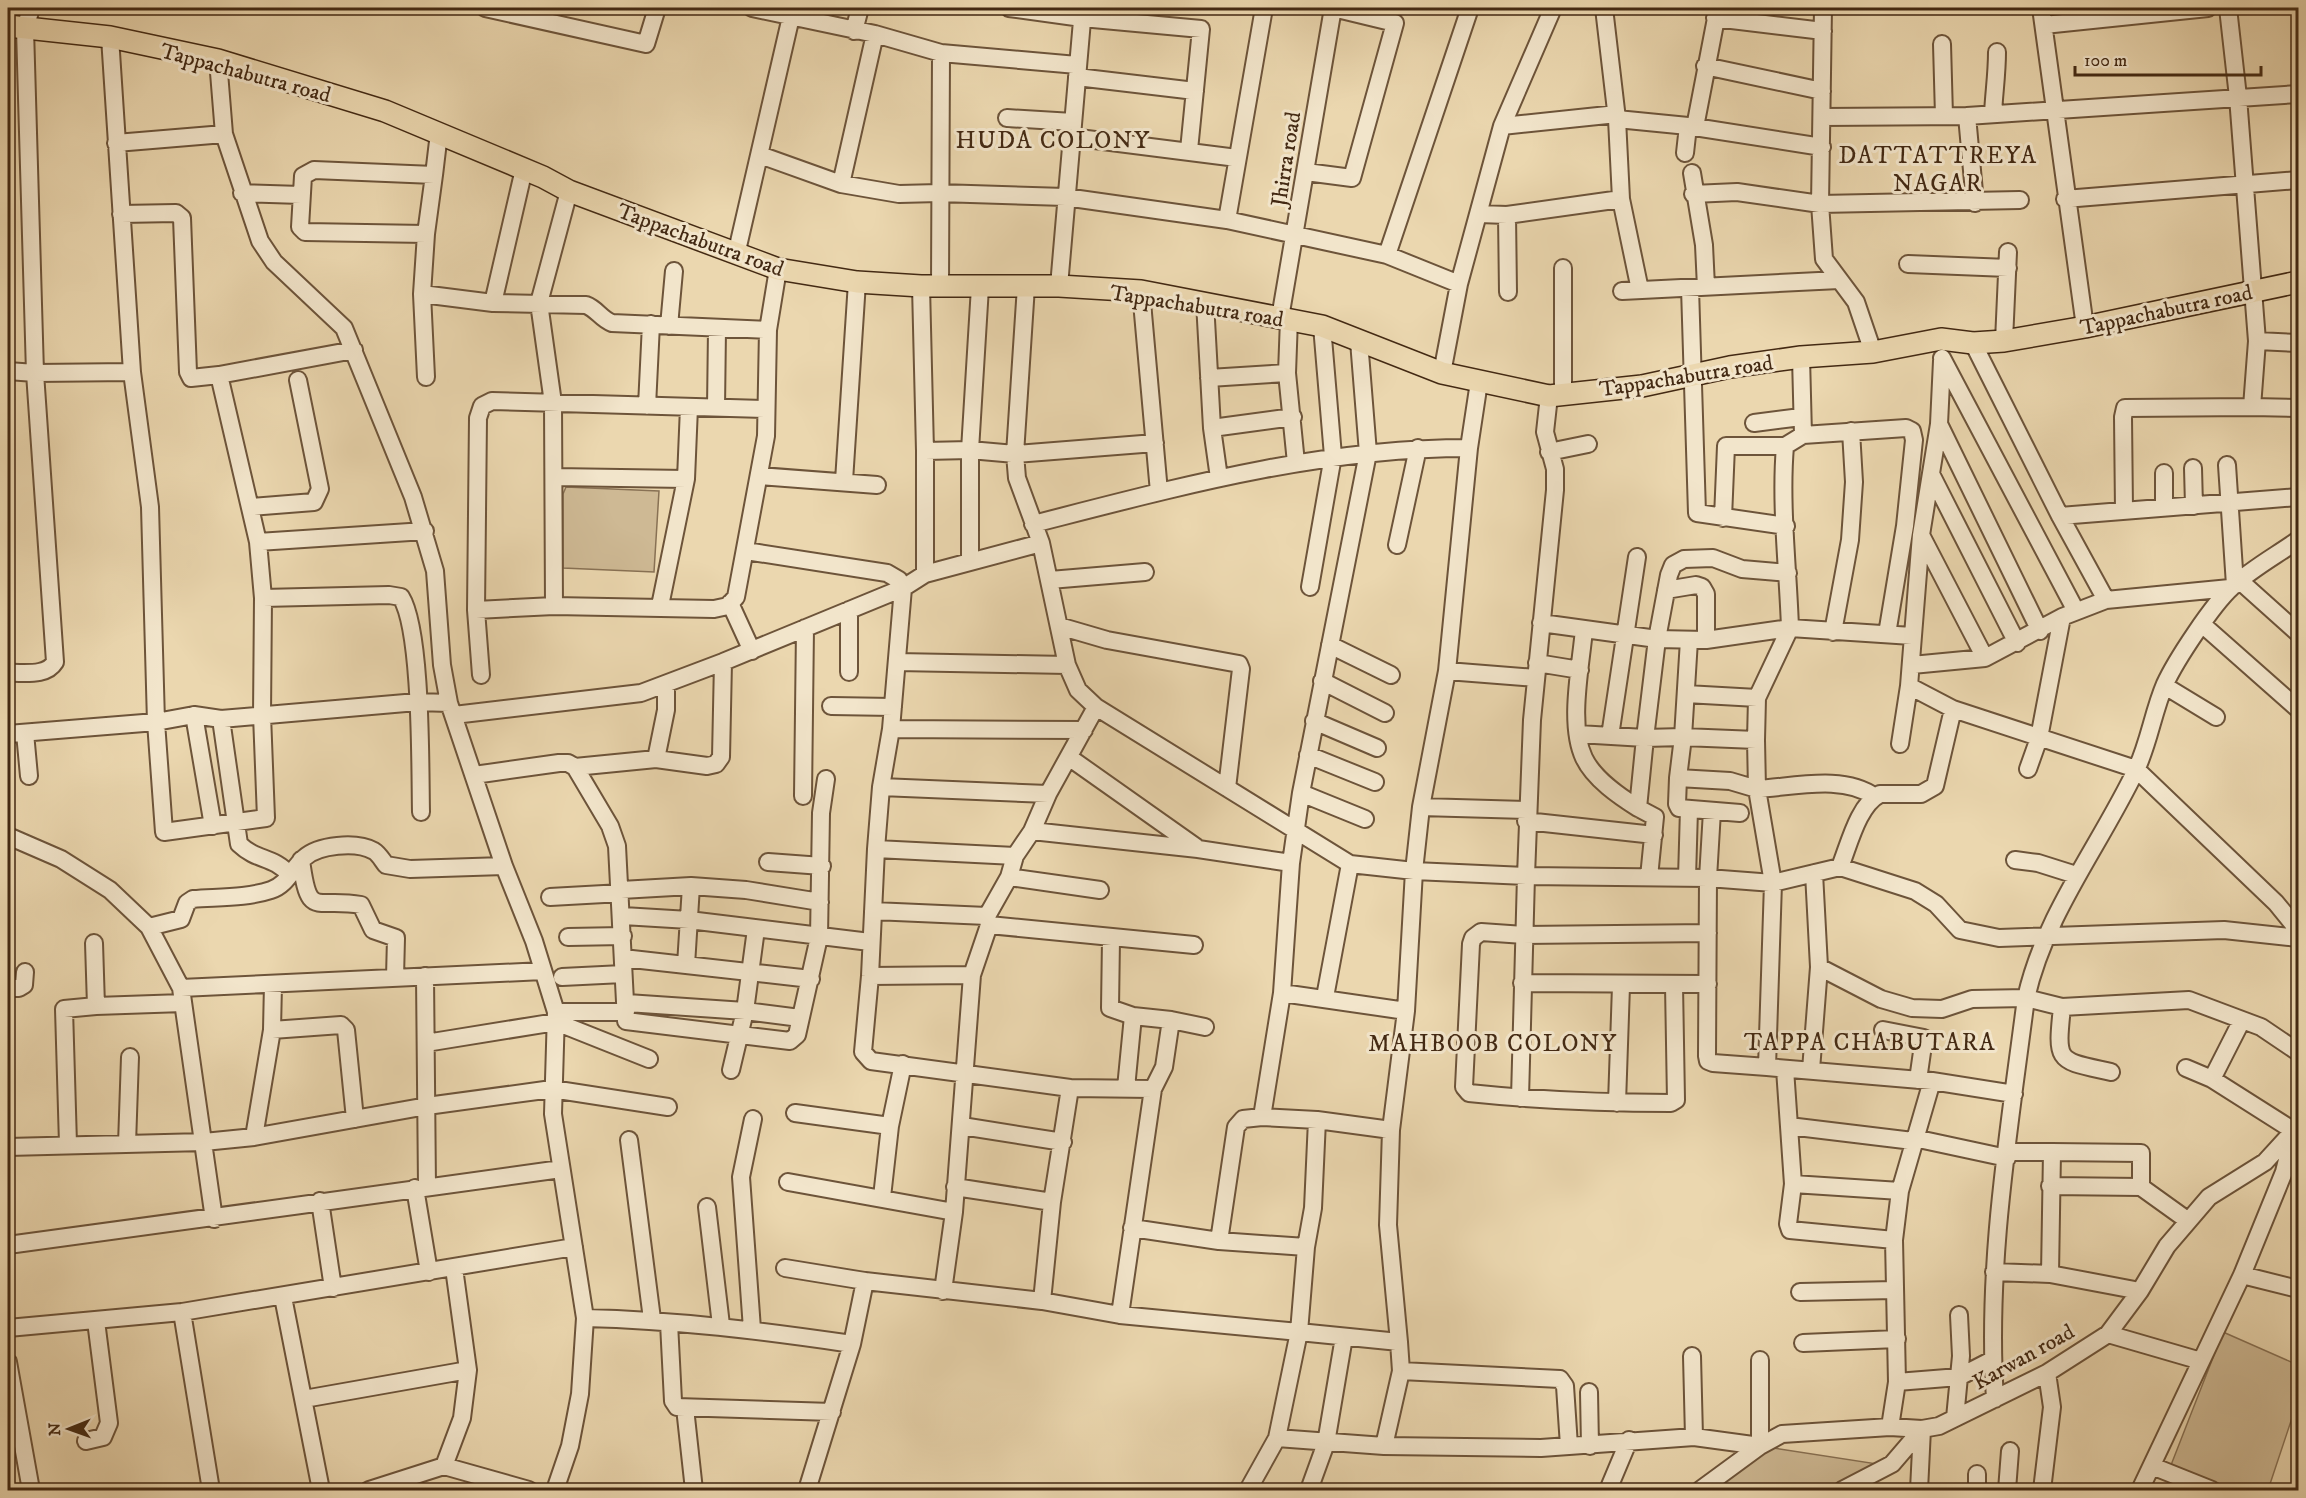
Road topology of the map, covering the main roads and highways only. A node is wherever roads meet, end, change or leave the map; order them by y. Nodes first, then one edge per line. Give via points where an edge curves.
1 (16, 28) edge
2 (2298, 282) edge

1 - 2 main road, Tappachabutra road via 110,37 218,60 385,111 569,191 778,269 857,282 1141,291 1323,326 1442,373 1556,395 1642,386 1801,357 1941,349 2004,340

